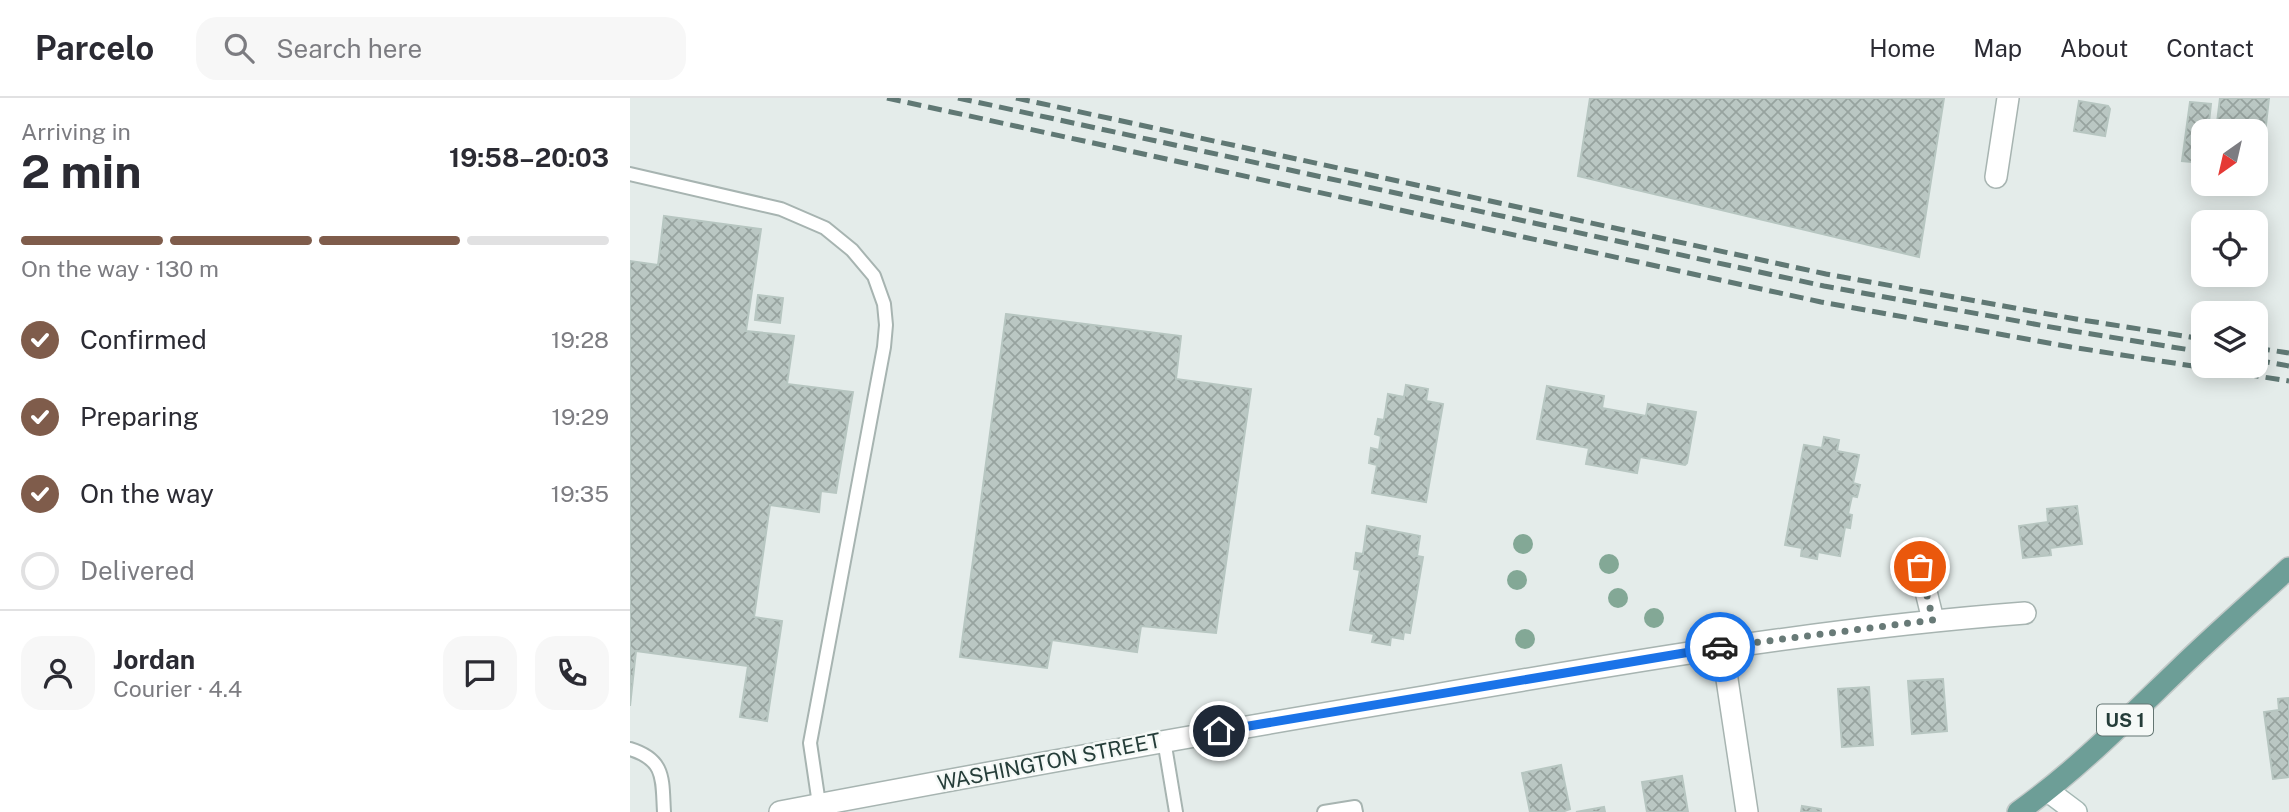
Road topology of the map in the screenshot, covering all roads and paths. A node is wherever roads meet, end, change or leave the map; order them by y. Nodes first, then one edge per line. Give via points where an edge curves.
1 (2008, 98) edge
2 (630, 174) edge
3 (1996, 177) dead end
4 (1920, 567) dead end
5 (2289, 568) edge
6 (2025, 613) dead end
7 (1933, 620) junction
8 (1722, 646) junction
9 (1164, 740) junction
10 (630, 749) edge
11 (2048, 791) junction
12 (819, 804) junction
13 (664, 812) edge
14 (780, 812) edge
15 (1176, 812) edge
16 (1324, 812) edge
17 (1356, 812) edge
18 (1747, 812) edge
19 (2018, 812) edge
20 (2076, 812) edge

1 - 3 street
2 - 12 lane via 780,209 825,228 874,275 884,304 884,347 810,743
4 - 7 street
5 - 11 main road, US 1
6 - 7 street, WASHINGTON STREET
7 - 8 street, WASHINGTON STREET
8 - 9 street, WASHINGTON STREET
8 - 18 street
9 - 12 street, WASHINGTON STREET
9 - 15 lane
10 - 13 lane via 651,758 661,771
11 - 19 main road, US 1
11 - 20 street
12 - 14 street, WASHINGTON STREET
16 - 17 lane via 1355,807

